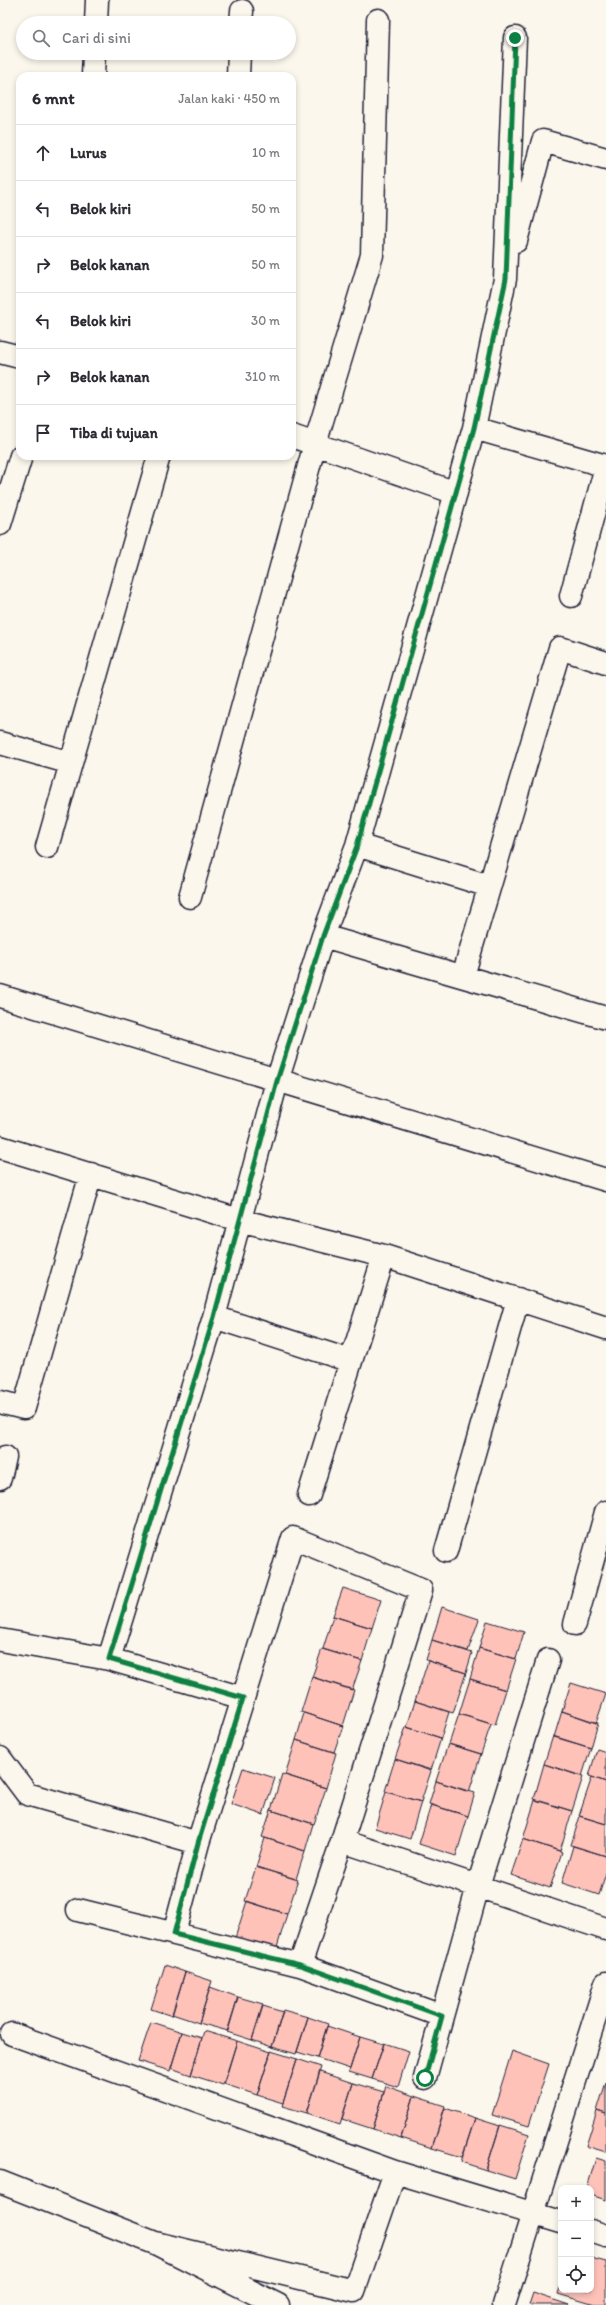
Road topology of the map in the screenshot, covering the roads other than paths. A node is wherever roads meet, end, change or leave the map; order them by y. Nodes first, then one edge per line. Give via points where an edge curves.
1 (97, 0) edge
2 (96, 16) edge
3 (378, 20) dead end
4 (515, 38) dead end
5 (94, 60) edge
6 (239, 60) edge
7 (93, 72) edge
8 (238, 72) edge
9 (606, 159) edge
10 (506, 279) junction
11 (0, 352) edge
12 (16, 356) edge
13 (474, 428) junction
14 (296, 437) edge
15 (315, 444) junction
16 (20, 460) edge
17 (159, 460) edge
18 (606, 466) edge
19 (456, 493) junction
20 (0, 524) edge
21 (571, 596) dead end
22 (606, 662) edge
23 (0, 743) edge
24 (71, 763) junction
25 (357, 846) junction
26 (47, 847) dead end
27 (489, 886) junction
28 (190, 897) dead end
29 (323, 936) junction
30 (463, 976) junction
31 (0, 996) edge
32 (605, 1016) edge
33 (277, 1081) junction
34 (0, 1147) edge
35 (91, 1174) junction
36 (606, 1180) edge
37 (239, 1220) junction
38 (384, 1256) junction
39 (518, 1299) junction
40 (214, 1317) junction
41 (606, 1328) edge
42 (351, 1361) junction
43 (0, 1402) edge
44 (309, 1495) dead end
45 (606, 1512) edge
46 (446, 1551) dead end
47 (575, 1624) dead end
48 (0, 1640) edge
49 (109, 1659) junction
50 (548, 1660) dead end
51 (243, 1698) junction
52 (0, 1758) edge
53 (342, 1841) junction
54 (198, 1843) junction
55 (478, 1886) junction
56 (78, 1910) dead end
57 (606, 1929) edge
58 (174, 1934) junction
59 (300, 1965) junction
60 (606, 1983) edge
61 (442, 2016) junction
62 (12, 2034) dead end
63 (425, 2078) dead end
64 (395, 2172) junction
65 (0, 2182) edge
66 (534, 2214) junction
67 (558, 2221) edge
68 (594, 2232) edge
69 (606, 2236) edge
70 (155, 2242) junction
71 (352, 2298) edge
72 (278, 2305) edge
73 (504, 2305) edge

1 - 2 street
3 - 15 street via 372,255
4 - 10 street
5 - 7 street
6 - 8 street
9 - 10 street via 543,141
10 - 13 street
11 - 12 street
13 - 18 street
13 - 19 street
14 - 15 street
15 - 19 street
15 - 28 street
16 - 20 street
17 - 24 street
18 - 21 street
19 - 25 street
22 - 27 street via 560,648
23 - 24 street
24 - 26 street
25 - 27 street
25 - 29 street
27 - 30 street
29 - 30 street
29 - 33 street
30 - 32 street
31 - 33 street
33 - 36 street
33 - 37 street
34 - 35 street
35 - 37 street
35 - 43 street via 24,1408
37 - 38 street
37 - 40 street
38 - 39 street
38 - 42 street
39 - 41 street
39 - 46 street
40 - 42 street
40 - 49 street
42 - 44 street
45 - 47 street
48 - 49 street
49 - 51 street
50 - 55 street
51 - 53 street via 293,1538 421,1590
51 - 54 street
52 - 54 street via 26,1794
53 - 55 street
53 - 59 street
54 - 58 street
55 - 57 street
55 - 61 street
56 - 58 street
58 - 59 street
59 - 61 street
60 - 66 street
61 - 63 street
62 - 64 street
64 - 66 street
64 - 71 street
65 - 70 street
66 - 67 street
66 - 73 street
68 - 69 street
70 - 71 street
70 - 72 street

